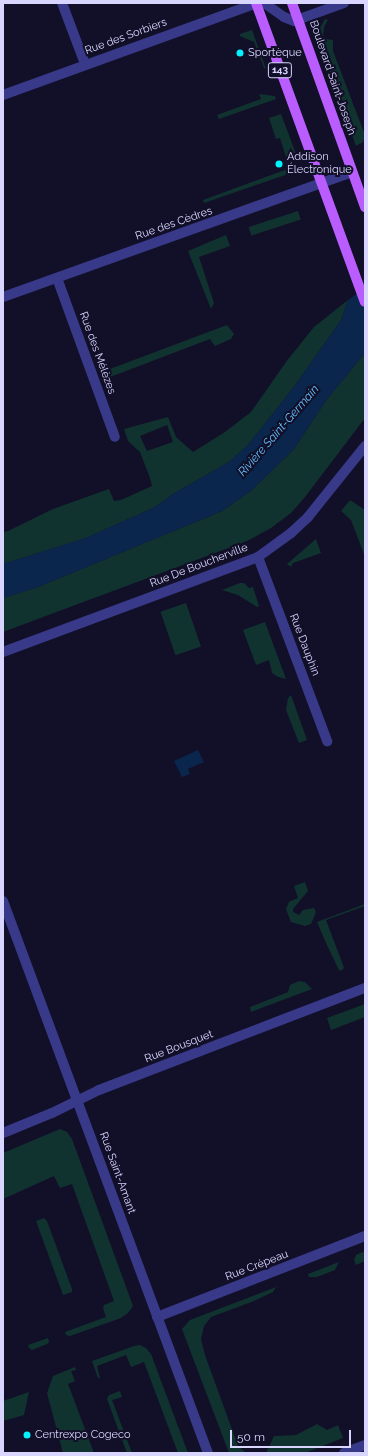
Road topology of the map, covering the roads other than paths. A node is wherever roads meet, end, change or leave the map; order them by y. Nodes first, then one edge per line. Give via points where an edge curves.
1 (62, 3) edge
2 (256, 3) edge
3 (264, 3) edge
4 (292, 3) edge
5 (344, 3) edge
6 (299, 20) junction
7 (85, 64) junction
8 (3, 95) edge
9 (352, 172) junction
10 (322, 183) junction
11 (365, 207) edge
12 (57, 278) junction
13 (3, 298) edge
14 (365, 302) edge
15 (115, 437) dead end
16 (365, 446) edge
17 (258, 557) junction
18 (3, 652) edge
19 (327, 741) dead end
20 (3, 901) edge
21 (365, 988) edge
22 (77, 1099) junction
23 (3, 1133) edge
24 (365, 1236) edge
25 (157, 1317) junction
26 (365, 1445) edge
27 (208, 1453) edge
28 (344, 1453) edge

1 - 7 street
2 - 7 street, Rue des Sorbiers
2 - 10 main road, 143
3 - 6 street via 289,21
4 - 6 main road, Boulevard Saint-Joseph
5 - 6 street
6 - 9 main road, Boulevard Saint-Joseph
7 - 8 street, Rue des Sorbiers
9 - 10 street, Rue des Cèdres
9 - 11 main road, Boulevard Saint-Joseph
10 - 12 street, Rue des Cèdres
10 - 14 main road, 143
12 - 13 street, Rue des Cèdres
12 - 15 street, Rue des Mélèzes
16 - 17 street, Rue De Boucherville via 308,517
17 - 18 street, Rue De Boucherville
17 - 19 street, Rue Dauphin
20 - 22 street, Rue Saint-Amant
21 - 22 street, Rue Bousquet
22 - 23 street, Rue Bousquet via 52,1113
22 - 25 street, Rue Saint-Amant
24 - 25 street, Rue Crépeau
25 - 27 street, Rue Saint-Amant
26 - 28 street

